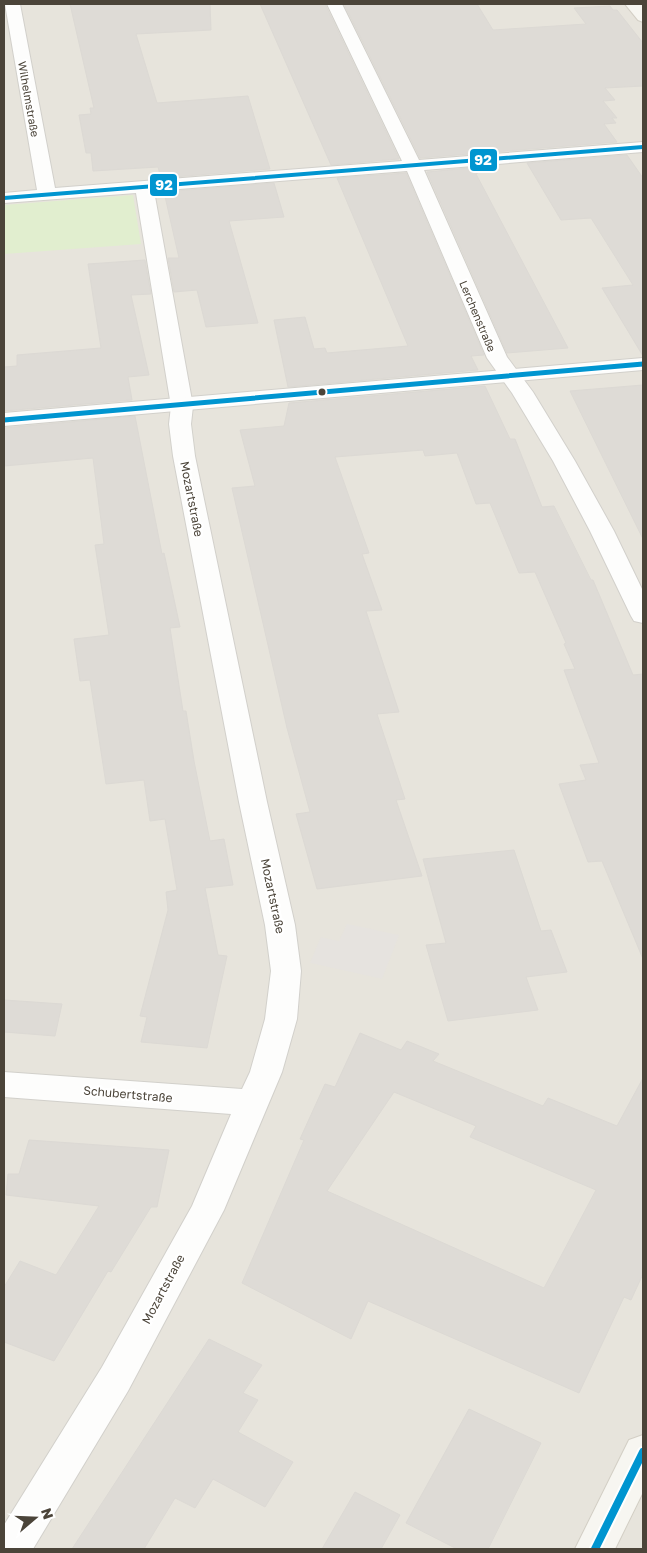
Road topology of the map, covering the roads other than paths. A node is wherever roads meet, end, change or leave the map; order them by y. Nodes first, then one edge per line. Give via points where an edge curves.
1 (12, 4) edge
2 (334, 4) edge
3 (633, 4) edge
4 (643, 16) edge
5 (643, 147) edge
6 (413, 165) junction
7 (144, 187) junction
8 (47, 195) junction
9 (4, 198) edge
10 (643, 364) edge
11 (510, 375) junction
12 (182, 406) junction
13 (4, 420) edge
14 (643, 616) edge
15 (4, 1084) edge
16 (252, 1103) junction
17 (643, 1452) edge
18 (11, 1549) edge
19 (594, 1549) edge

1 - 8 street, Wilhelmstraße
2 - 6 street, Lerchenstraße
3 - 4 main road
5 - 6 street
6 - 7 street
6 - 11 street, Lerchenstraße via 496,358
7 - 8 street
7 - 12 street, Mozartstraße
8 - 9 street
10 - 11 street
11 - 12 street
11 - 14 street, Lerchenstraße via 564,461
12 - 13 street
12 - 16 street, Mozartstraße via 180,424 184,456 280,924 286,971 281,1019 266,1072
15 - 16 street, Schubertstraße
16 - 18 street, Mozartstraße via 206,1210 184,1252 115,1379
17 - 19 main road

